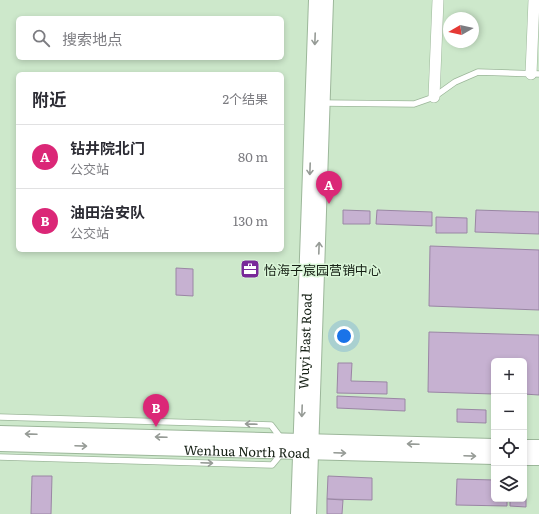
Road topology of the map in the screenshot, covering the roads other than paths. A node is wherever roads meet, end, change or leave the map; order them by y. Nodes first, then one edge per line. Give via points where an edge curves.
1 (316, 0) edge
2 (326, 0) edge
3 (438, 0) edge
4 (534, 0) edge
5 (535, 74) edge
6 (434, 97) junction
7 (318, 103) junction
8 (0, 418) edge
9 (0, 433) edge
10 (0, 444) edge
11 (283, 446) junction
12 (307, 446) junction
13 (491, 446) edge
14 (527, 447) edge
15 (539, 447) edge
16 (0, 457) edge
17 (491, 457) edge
18 (527, 458) edge
19 (539, 458) edge
20 (298, 514) edge
21 (309, 514) edge

1 -> 7 street, Wuyi East Road
2 - 7 street, Wuyi East Road
3 - 6 street
4 - 5 street
5 - 6 lane via 478,72 455,82
6 - 7 lane via 414,104
7 - 12 street, Wuyi East Road
11 -> 8 lane via 272,425
11 -> 9 street, Wenhua North Road
10 -> 11 street, Wenhua North Road
11 - 12 street, Wenhua North Road
16 -> 11 lane via 272,465
13 -> 12 street, Wenhua North Road
12 -> 17 street, Wenhua North Road
12 - 20 street, Wuyi East Road
12 - 21 street, Wuyi East Road
14 - 15 street
18 - 19 street

